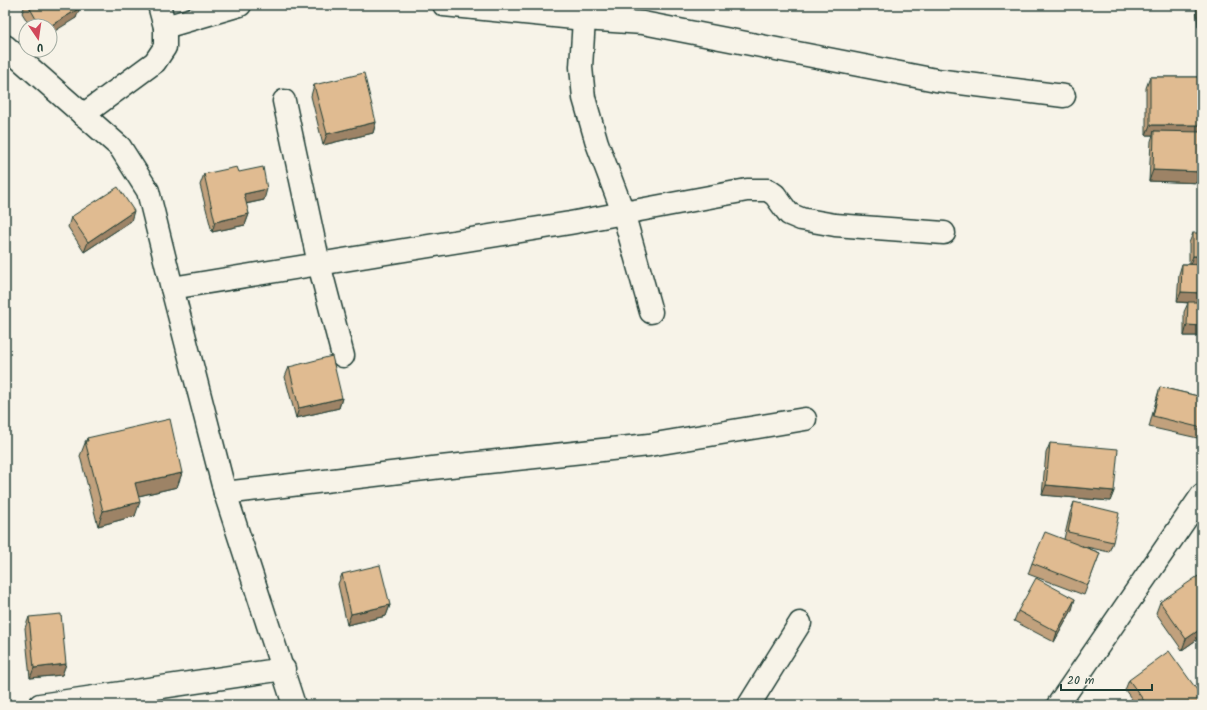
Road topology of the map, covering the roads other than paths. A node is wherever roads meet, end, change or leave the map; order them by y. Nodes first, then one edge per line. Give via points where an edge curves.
1 (159, 5) edge
2 (240, 5) edge
3 (444, 5) edge
4 (584, 19) junction
5 (165, 27) junction
6 (5, 46) edge
7 (1064, 96) dead end
8 (284, 101) dead end
9 (83, 115) junction
10 (623, 212) junction
11 (944, 233) dead end
12 (319, 264) junction
13 (172, 288) junction
14 (650, 312) dead end
15 (343, 356) dead end
16 (805, 420) dead end
17 (225, 493) junction
18 (1202, 495) edge
19 (800, 623) dead end
20 (284, 669) junction
21 (40, 705) edge
22 (294, 705) edge
23 (749, 705) edge
24 (1058, 705) edge

1 - 5 street
2 - 5 street
3 - 4 street
4 - 7 street via 644,23 936,80
4 - 10 street via 581,67 584,98
5 - 9 street via 165,47 155,62
6 - 9 street
8 - 12 street
9 - 13 street via 120,147 148,190
10 - 11 street via 747,190 768,190 789,214 801,219
10 - 12 street
10 - 14 street
12 - 13 street
12 - 15 street
13 - 17 street
16 - 17 street via 649,445
17 - 20 street
18 - 24 street
19 - 23 street
20 - 21 street
20 - 22 street

